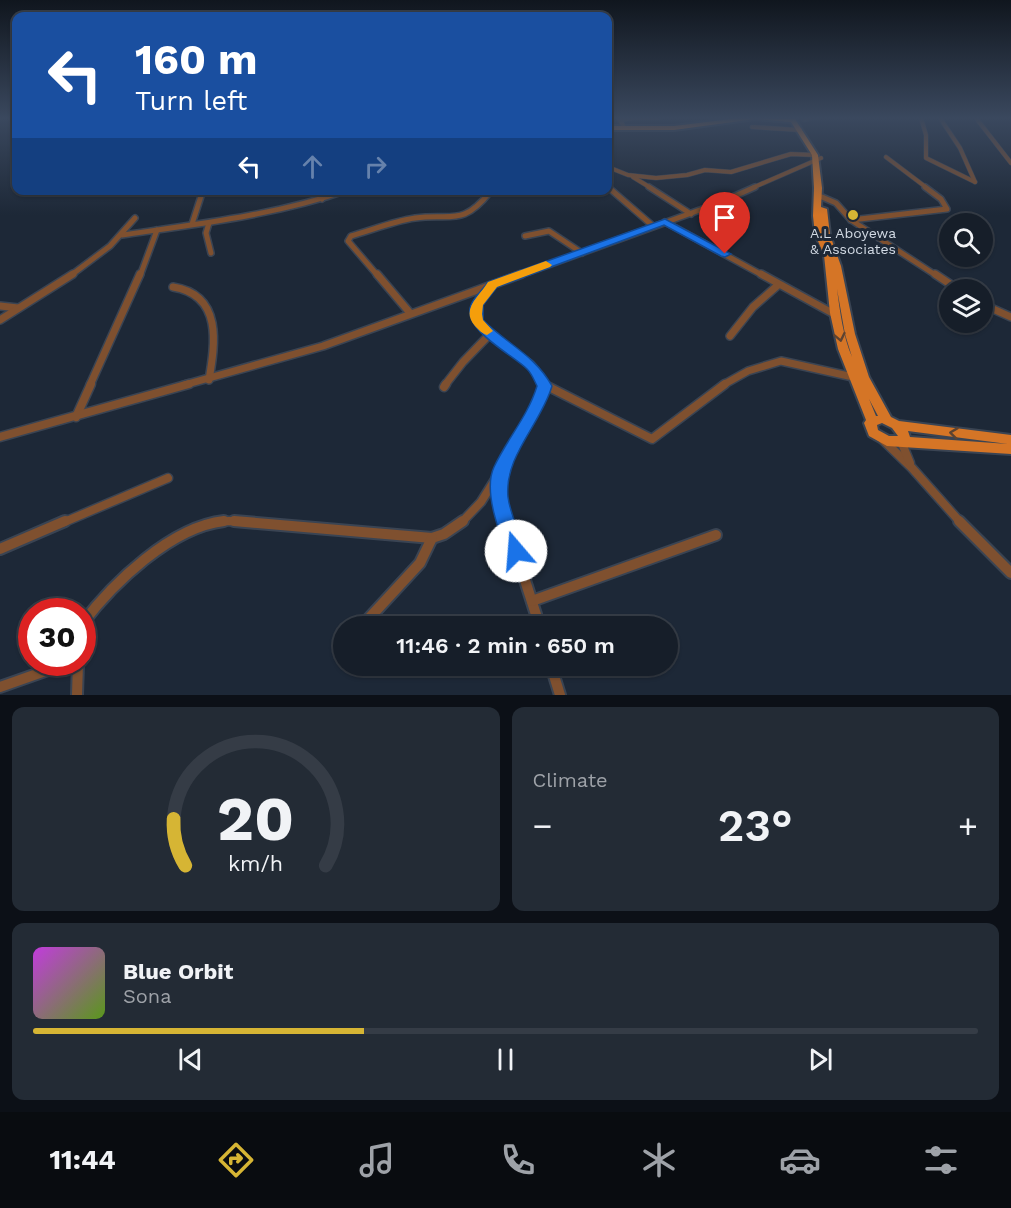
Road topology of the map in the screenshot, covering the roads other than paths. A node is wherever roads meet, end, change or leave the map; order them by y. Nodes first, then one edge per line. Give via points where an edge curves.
1 (812, 150) edge
2 (925, 150) edge
3 (962, 150) edge
4 (1001, 150) edge
5 (885, 157) dead end
6 (817, 158) junction
7 (1011, 163) edge
8 (612, 168) edge
9 (633, 177) junction
10 (656, 178) junction
11 (644, 184) junction
12 (612, 190) edge
13 (201, 195) edge
14 (319, 195) edge
15 (332, 195) edge
16 (488, 195) edge
17 (322, 198) junction
18 (822, 198) junction
19 (691, 213) junction
20 (135, 219) dead end
21 (851, 220) junction
22 (665, 222) junction
23 (209, 223) junction
24 (192, 224) junction
25 (653, 226) junction
26 (157, 230) junction
27 (122, 235) junction
28 (525, 236) dead end
29 (211, 253) dead end
30 (582, 253) junction
31 (941, 279) edge
32 (492, 285) junction
33 (778, 285) junction
34 (173, 287) dead end
35 (0, 306) edge
36 (18, 309) junction
37 (993, 309) edge
38 (410, 313) junction
39 (836, 315) junction
40 (1011, 317) edge
41 (0, 320) edge
42 (490, 334) junction
43 (730, 336) dead end
44 (853, 377) junction
45 (209, 380) junction
46 (544, 386) junction
47 (444, 387) dead end
48 (76, 417) junction
49 (872, 421) junction
50 (892, 423) junction
51 (0, 437) edge
52 (883, 440) junction
53 (1011, 440) edge
54 (901, 441) junction
55 (1011, 449) edge
56 (912, 468) junction
57 (501, 470) junction
58 (168, 478) dead end
59 (487, 496) junction
60 (499, 499) junction
61 (716, 535) dead end
62 (432, 538) junction
63 (0, 549) edge
64 (1011, 573) edge
65 (532, 601) junction
66 (96, 607) edge
67 (371, 616) edge
68 (537, 616) edge
69 (31, 676) edge
70 (78, 676) edge
71 (554, 676) edge
72 (0, 687) edge
73 (77, 695) edge
74 (560, 695) edge

1 - 6 main road
2 - 3 street via 926,158 975,182
4 - 7 street
5 - 21 street via 932,192 947,209
6 - 10 street via 790,154 735,172 705,170
6 - 18 main road
6 - 19 street via 754,189
6 - 39 main road via 819,234 828,255
8 - 9 street
9 - 10 street
9 - 11 street
10 - 11 street
11 - 19 street
12 - 25 street
13 - 24 street
14 - 17 street
15 - 17 street
16 - 38 street via 478,207 457,218 416,219 351,236 348,241
17 - 23 street
18 - 21 street via 836,203
18 - 50 main road via 826,235 863,377
19 - 22 street
20 - 27 street
21 - 31 street
22 - 25 street
22 - 33 street
23 - 24 street
23 - 29 street via 206,233
24 - 26 street
25 - 30 street
26 - 27 street
26 - 48 street
27 - 36 street via 72,275
28 - 30 street via 549,231
30 - 32 street
32 - 38 street
32 - 42 street via 477,304 475,314
33 - 39 street
33 - 43 street via 753,307
34 - 45 street via 192,295 214,320
35 - 36 street
36 - 41 street
37 - 40 street
38 - 45 street via 323,346
39 -> 44 main road
42 - 46 street via 530,364
42 - 47 street
44 - 46 street via 781,361 771,363 721,386 652,439
44 - 49 main road
45 - 48 street
46 - 57 street via 539,404
48 - 51 street
49 - 50 main road
49 - 52 main road via 870,430
53 -> 50 main road
50 - 54 main road via 904,434
52 - 54 main road
52 - 56 street
54 - 55 main road
54 - 56 street
56 - 64 street
57 - 59 street
57 - 60 street
58 - 63 street
59 - 60 street
59 - 62 street via 447,534
60 - 65 street
61 - 65 street
62 - 66 street via 211,522 186,532 159,550
62 - 67 street via 420,563
65 - 68 street
69 - 72 street
70 - 73 street
71 - 74 street

